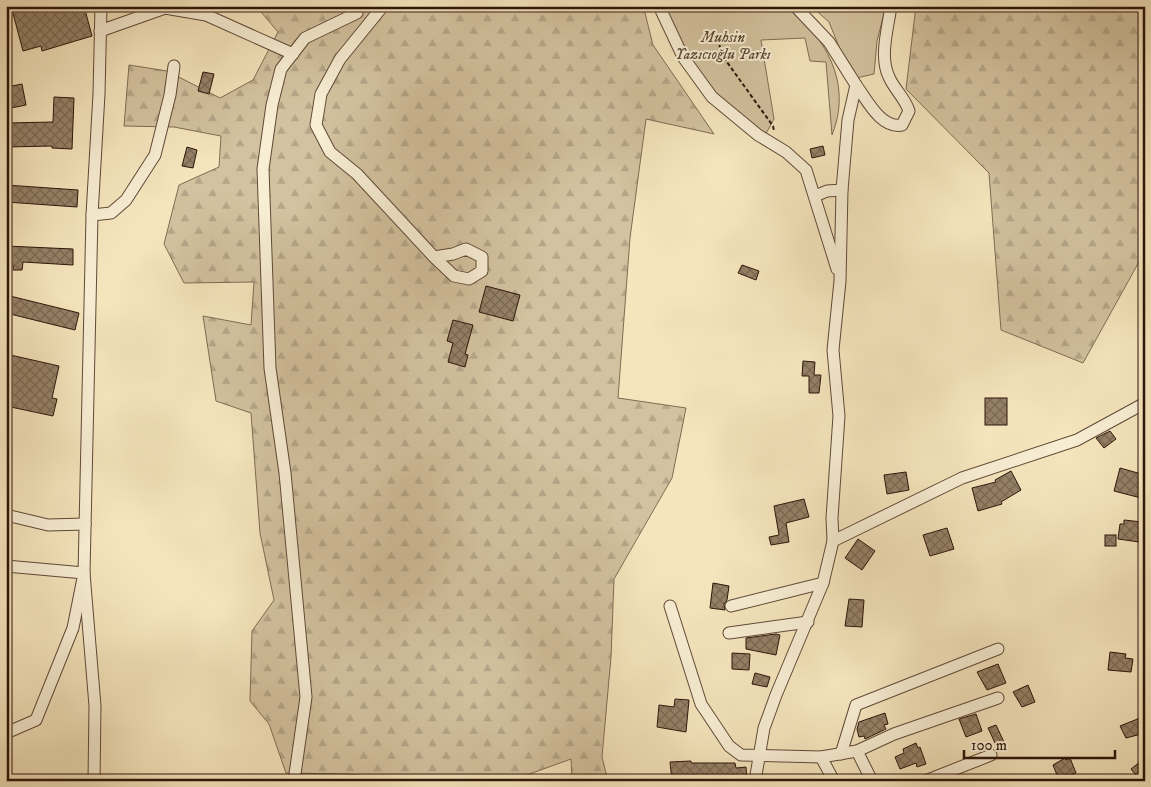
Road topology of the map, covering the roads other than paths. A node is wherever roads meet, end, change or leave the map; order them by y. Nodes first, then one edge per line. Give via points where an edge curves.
1 (101, 6) edge
2 (384, 6) edge
3 (659, 6) edge
4 (796, 6) edge
5 (891, 6) edge
6 (895, 6) edge
7 (164, 7) edge
8 (185, 9) edge
9 (357, 12) dead end
10 (889, 23) junction
11 (100, 32) junction
12 (293, 54) junction
13 (174, 66) dead end
14 (856, 85) junction
15 (842, 190) junction
16 (815, 196) junction
17 (92, 215) junction
18 (434, 257) dead end
19 (840, 281) junction
20 (1145, 403) edge
21 (6, 515) edge
22 (85, 524) junction
23 (833, 541) junction
24 (6, 566) edge
25 (84, 572) junction
26 (823, 583) junction
27 (670, 606) dead end
28 (731, 606) dead end
29 (808, 622) junction
30 (729, 633) dead end
31 (998, 649) dead end
32 (998, 698) dead end
33 (6, 733) edge
34 (857, 751) junction
35 (760, 754) junction
36 (841, 754) junction
37 (991, 755) dead end
38 (821, 757) junction
39 (94, 781) edge
40 (294, 781) edge
41 (755, 781) edge
42 (834, 781) edge
43 (872, 781) edge
44 (925, 781) edge

1 - 11 street
2 - 18 street via 340,59 321,94 316,125 330,152 357,174
3 - 16 street via 684,58 712,97 806,170
4 - 14 street via 829,42
5 - 10 street
6 - 10 street
7 - 8 street
7 - 11 street
8 - 12 street via 206,15
9 - 12 street via 305,38
10 - 14 street via 884,66 889,79 907,103 909,111 902,125 893,127 885,123
11 - 17 street
12 - 40 street via 281,69 263,169 270,368 285,473 306,697
13 - 17 street via 155,155 126,200 111,213
14 - 15 street via 848,120
15 - 16 street
15 - 19 street
16 - 19 street
17 - 22 street
19 - 23 street via 833,350 839,416
20 - 23 street via 1077,440 962,478
21 - 22 street via 48,525
22 - 25 street
23 - 26 street
24 - 25 street
25 - 33 street via 73,628 36,720
25 - 39 street via 95,706
26 - 28 street
26 - 29 street
27 - 35 street via 701,704 729,746 741,755
29 - 30 street
29 - 35 street via 764,728
31 - 36 street via 856,705
32 - 34 street via 894,734
34 - 36 street
34 - 43 street
35 - 38 street
35 - 41 street
36 - 38 street
37 - 44 street
38 - 42 street

